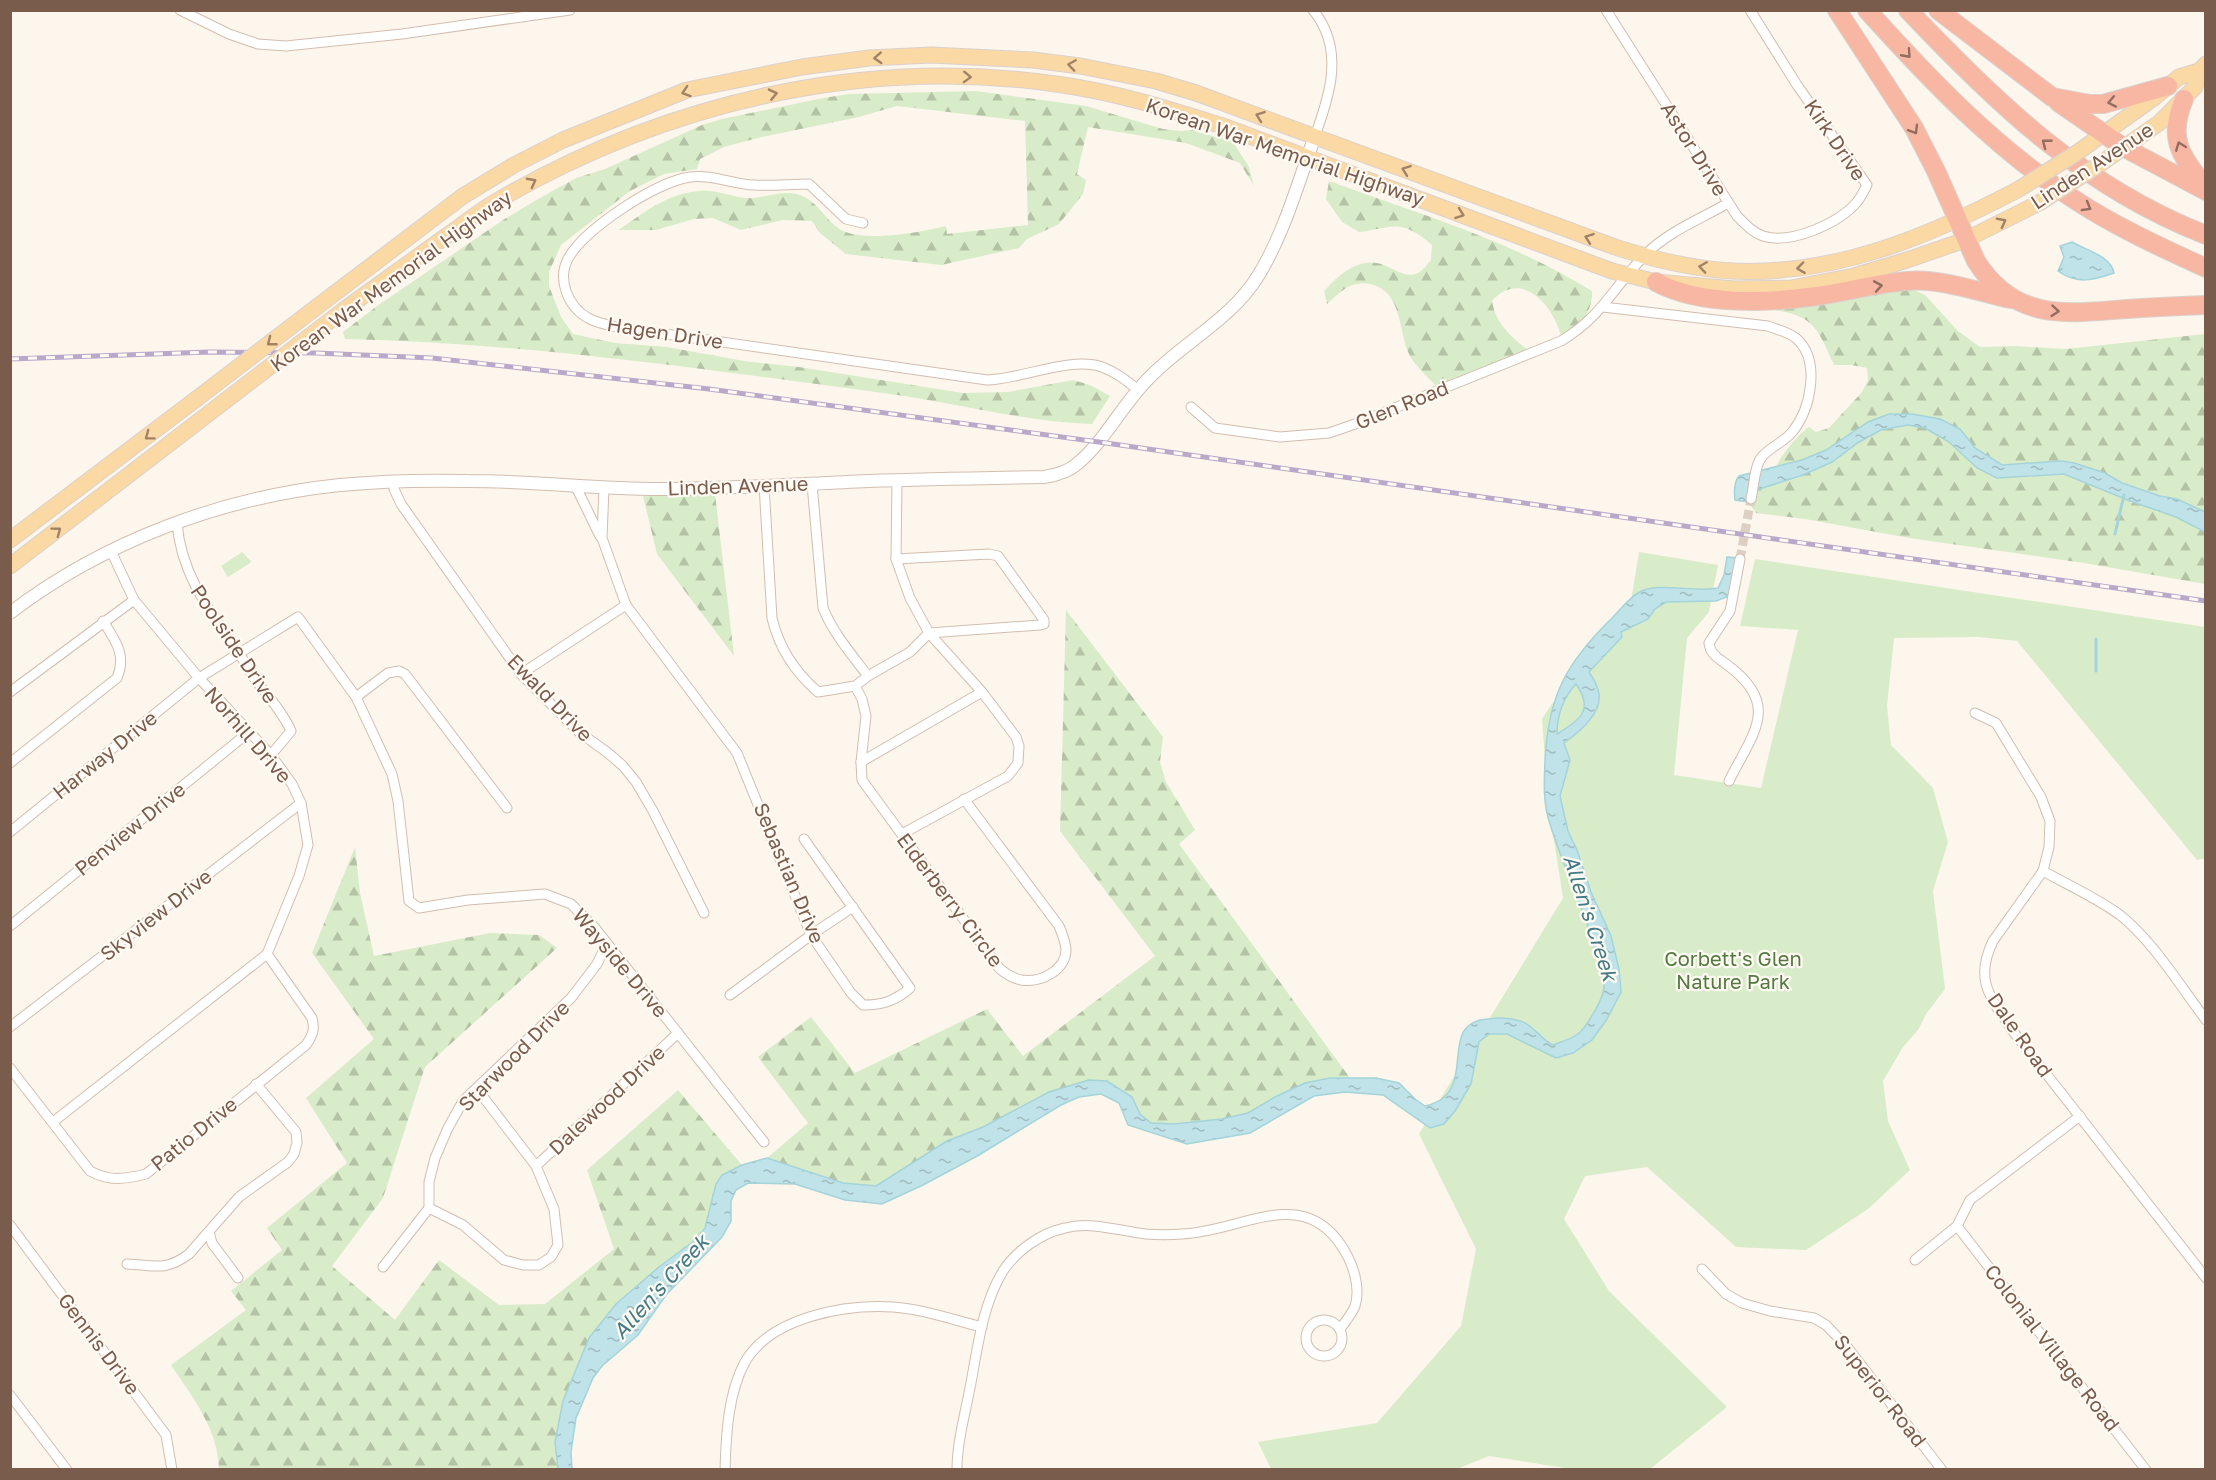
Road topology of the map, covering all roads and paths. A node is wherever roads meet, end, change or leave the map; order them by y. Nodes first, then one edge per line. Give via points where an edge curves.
1 (180, 10) edge
2 (570, 10) edge
3 (1313, 10) edge
4 (1606, 10) edge
5 (1750, 10) edge
6 (1837, 10) edge
7 (1867, 10) edge
8 (1908, 10) edge
9 (1938, 10) edge
10 (2202, 68) edge
11 (2168, 86) junction
12 (2052, 97) junction
13 (2184, 99) junction
14 (2104, 134) junction
15 (1315, 136) junction
16 (2123, 147) junction
17 (1307, 157) junction
18 (2205, 189) edge
19 (1728, 203) junction
20 (1957, 221) junction
21 (863, 223) dead end
22 (2205, 235) edge
23 (1965, 240) junction
24 (1644, 255) junction
25 (2205, 268) edge
26 (1625, 276) junction
27 (1656, 282) junction
28 (2018, 301) junction
29 (2205, 305) edge
30 (1603, 308) junction
31 (1138, 390) junction
32 (1191, 407) dead end
33 (897, 480) junction
34 (394, 482) junction
35 (812, 484) junction
36 (764, 485) junction
37 (576, 487) junction
38 (604, 488) junction
39 (1752, 496) tunnel mouth
40 (177, 523) junction
41 (602, 538) junction
42 (10, 540) edge
43 (111, 551) junction
44 (896, 559) junction
45 (1740, 559) tunnel mouth
46 (10, 566) edge
47 (134, 600) junction
48 (626, 605) junction
49 (10, 613) edge
50 (103, 621) junction
51 (929, 633) junction
52 (238, 652) junction
53 (521, 674) junction
54 (868, 676) junction
55 (199, 678) junction
56 (855, 686) junction
57 (10, 692) edge
58 (982, 692) junction
59 (356, 697) junction
60 (1975, 713) dead end
61 (249, 732) junction
62 (271, 756) junction
63 (861, 762) junction
64 (10, 764) edge
65 (1729, 782) dead end
66 (964, 799) junction
67 (301, 803) junction
68 (507, 808) dead end
69 (10, 832) edge
70 (902, 834) junction
71 (804, 839) dead end
72 (2043, 871) junction
73 (853, 908) junction
74 (704, 913) dead end
75 (10, 926) edge
76 (811, 935) junction
77 (607, 943) junction
78 (267, 954) junction
79 (730, 995) dead end
80 (2205, 1020) edge
81 (10, 1027) edge
82 (678, 1033) junction
83 (10, 1068) edge
84 (256, 1083) junction
85 (477, 1089) junction
86 (2080, 1116) junction
87 (53, 1122) junction
88 (764, 1142) dead end
89 (536, 1166) junction
90 (429, 1208) junction
91 (10, 1225) edge
92 (1957, 1226) junction
93 (209, 1232) junction
94 (1915, 1260) dead end
95 (127, 1264) dead end
96 (383, 1267) dead end
97 (1702, 1269) dead end
98 (238, 1278) dead end
99 (2205, 1278) edge
100 (982, 1327) junction
101 (1340, 1329) junction
102 (10, 1395) edge
103 (67, 1470) edge
104 (172, 1470) edge
105 (726, 1470) edge
106 (957, 1470) edge
107 (1942, 1470) edge
108 (2146, 1470) edge

1 - 2 street via 258,44 286,46
3 - 15 street via 1330,45 1333,73
4 - 19 street, Astor Drive
5 - 19 street, Kirk Drive via 1867,185 1845,213 1793,237 1778,238 1749,229
6 -> 20 highway via 1914,128
7 -> 25 highway via 1919,68 2018,159 2072,198 2140,238
22 -> 8 highway via 2115,191 2060,154 1981,86
9 - 12 highway
10 - 11 main road, Linden Avenue
10 - 13 main road, Linden Avenue via 2195,87
11 -> 12 highway via 2103,104
11 - 14 main road, Linden Avenue
12 - 14 highway
13 - 16 main road, Linden Avenue via 2159,123
18 -> 13 highway via 2179,148 2175,132
14 - 16 highway
14 - 20 main road, Linden Avenue, bridge via 2019,189
15 - 17 street, Linden Avenue
24 -> 15 main road, Korean War Memorial Highway
15 -> 42 main road, Korean War Memorial Highway, bridge via 1156,81 1069,65 978,56 869,58 687,90 563,140 463,196
16 - 18 highway
23 -> 16 main road, Linden Avenue, bridge via 2039,203
17 -> 26 main road, Korean War Memorial Highway
17 - 31 street, Linden Avenue via 1269,256 1244,296
46 -> 17 main road, Korean War Memorial Highway, bridge via 345,309 493,203 584,155 651,127 798,88 874,78 947,76 1061,84 1098,91 1166,108
19 - 24 street, Astor Drive
20 - 23 highway
20 -> 24 main road, Korean War Memorial Highway via 1885,249 1800,269 1730,271
21 - 31 street, Hagen Drive via 846,219 809,184 753,185 690,177 645,195 602,224 569,257 563,280 579,312 616,327 987,380 1086,364 1113,372
23 - 27 main road, Korean War Memorial Highway via 1854,276 1791,288 1734,289
23 - 28 highway via 1984,274
24 - 26 street, Glen Road
26 - 27 main road, Korean War Memorial Highway
26 - 30 street, Glen Road
27 -> 28 highway via 1672,291 1752,301 1815,296 1908,280 1940,283
28 -> 29 highway via 2033,308 2063,312
30 - 32 street, Glen Road via 1561,341 1329,433 1280,437 1215,428
30 - 39 street via 1768,326 1789,333 1803,346 1810,362 1811,387 1801,417 1789,436 1762,458
31 - 33 street, Linden Avenue via 1090,452 1057,475
33 - 35 street, Linden Avenue
33 - 44 street
34 - 37 street, Linden Avenue via 469,481
34 - 40 street, Linden Avenue via 283,493
34 - 53 street, Ewald Drive via 401,504
35 - 36 street, Linden Avenue
35 - 54 street via 823,608
36 - 38 street, Linden Avenue
36 - 56 street via 775,630 804,681 818,692
37 - 38 street, Linden Avenue
37 - 41 street, Sebastian Drive
38 - 41 street, Sebastian Drive
40 - 43 street, Linden Avenue
40 - 52 street, Poolside Drive via 188,573 199,596
41 - 48 street, Sebastian Drive
43 - 47 street, Norhill Drive
43 - 49 street, Linden Avenue
44 - 51 street via 910,598
44 - 51 street via 998,556 1044,620 1040,626
45 - 65 street via 1730,611 1709,643 1716,657 1749,684 1757,706 1754,736
47 - 50 street
47 - 55 street, Norhill Drive
48 - 53 street
48 - 76 street, Sebastian Drive via 738,753
50 - 57 street
50 - 64 street via 120,648 122,668 117,678
51 - 54 street via 910,651
51 - 58 street
52 - 55 street, Harway Drive
52 - 59 street, Wayside Drive via 298,617
52 - 62 street, Poolside Drive via 291,731
53 - 74 street, Ewald Drive via 636,782
54 - 56 street
55 - 61 street, Norhill Drive
55 - 69 street, Harway Drive
56 - 63 street, Elderberry Circle via 866,716
58 - 63 street
58 - 66 street via 1017,737 1020,754 1008,776
59 - 68 street via 388,673 405,674
59 - 77 street, Wayside Drive via 392,774 409,901 420,908 545,894 571,904
60 - 72 street, Dale Road via 1996,723 2047,810 2051,832
61 - 62 street, Norhill Drive
61 - 75 street, Penview Drive
62 - 67 street, Norhill Drive
63 - 70 street, Elderberry Circle via 862,780
66 - 70 street
66 - 70 street, Elderberry Circle via 1059,926 1066,949 1064,960 1048,976 1022,980 1000,969
67 - 78 street, Norhill Drive via 308,844
67 - 81 street, Skyview Drive
71 - 73 street, Sebastian Drive
72 - 80 street via 2130,923
72 - 86 street, Dale Road via 1993,940 1985,961 1984,982 2012,1030
73 - 76 street
73 - 76 street, Sebastian Drive via 910,988 897,999 863,1005
76 - 79 street
77 - 82 street, Wayside Drive
77 - 85 street, Starwood Drive via 597,964 571,998
78 - 84 street, Patio Drive via 312,1018 314,1027 306,1045
78 - 87 street, Norhill Drive
82 - 88 street, Wayside Drive
82 - 89 street, Dalewood Drive
83 - 87 street, Patio Drive
84 - 87 street, Patio Drive via 146,1174 129,1178 102,1178 90,1171
84 - 93 street via 296,1132 294,1154 239,1197
85 - 89 street
85 - 90 street, Starwood Drive via 463,1101 435,1158 429,1182
86 - 92 street via 1970,1200
86 - 99 street, Dale Road
89 - 90 street via 554,1209 558,1245 551,1257 539,1265 504,1260 463,1225
90 - 96 street
91 - 104 street, Gennis Drive via 166,1435
92 - 94 street
92 - 108 street, Colonial Village Road
93 - 95 street via 189,1254 171,1266
93 - 98 street via 212,1243
97 - 107 street, Superior Road via 1726,1294 1742,1303 1814,1318 1826,1325
100 - 101 street via 1003,1271 1032,1243 1065,1228 1104,1226 1146,1234 1186,1234 1284,1214 1319,1224 1341,1245 1348,1258 1357,1288 1355,1306
100 - 105 street via 896,1307 868,1306 837,1310 789,1325 756,1348 745,1362 732,1404
100 - 106 street
101 - 101 street via 1332,1321 1319,1320 1309,1327 1307,1345 1315,1354 1332,1354 1342,1341
102 - 103 street

